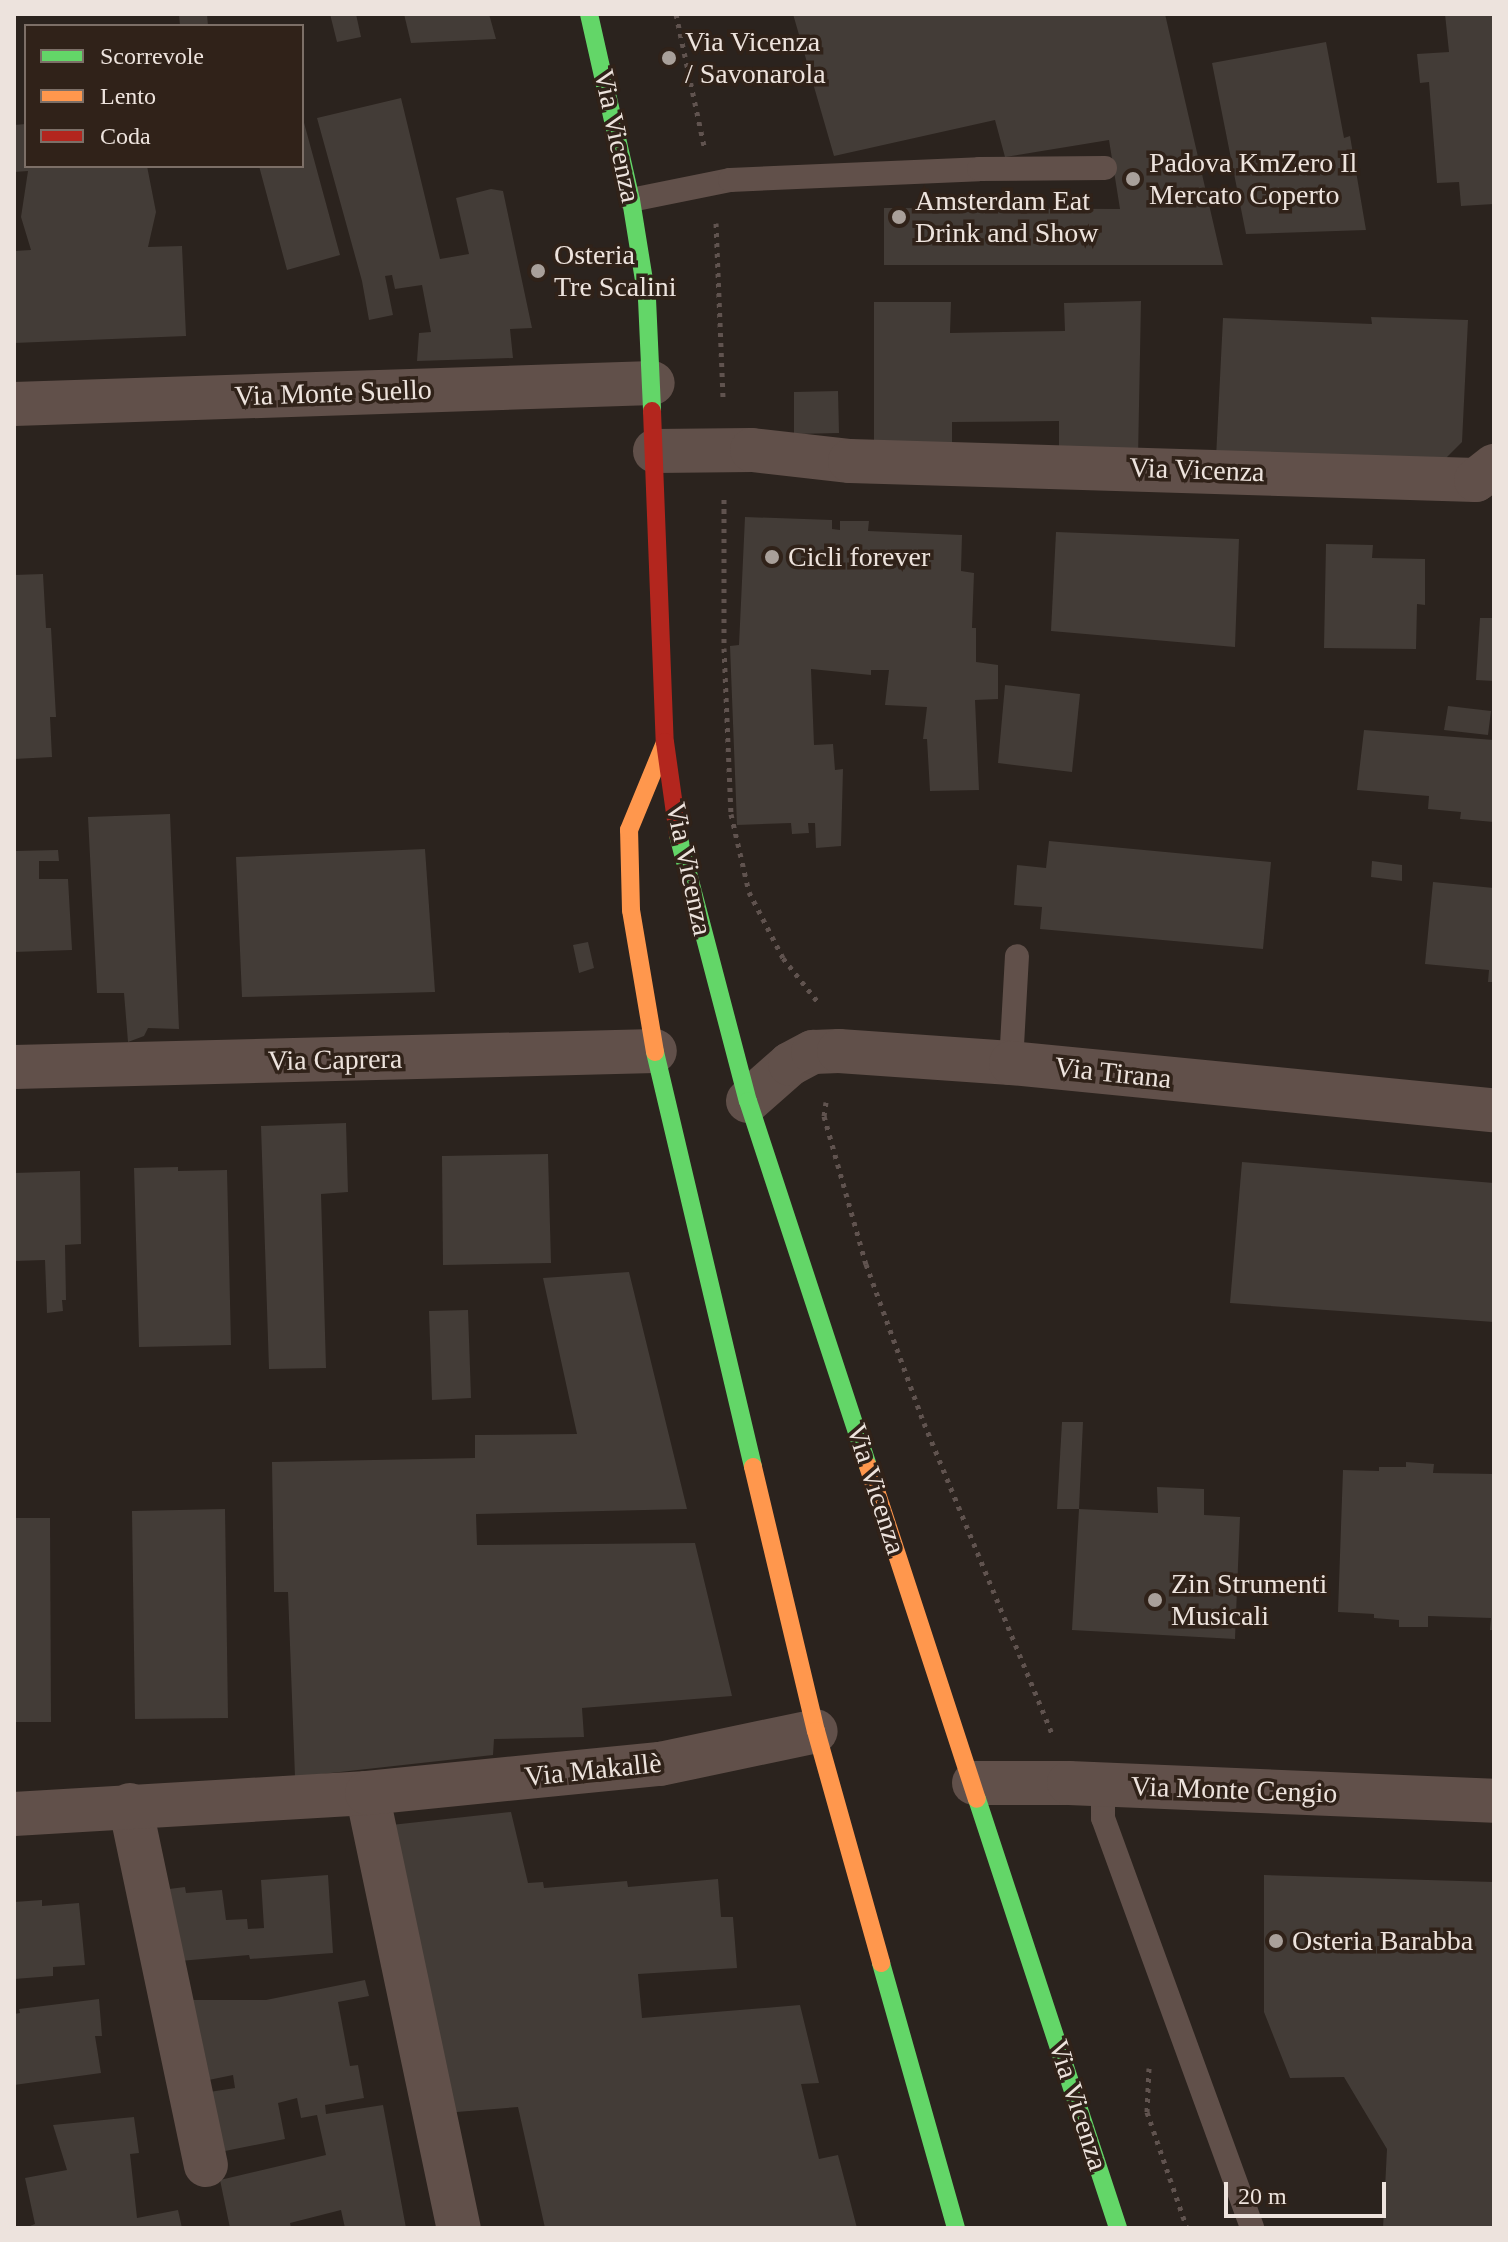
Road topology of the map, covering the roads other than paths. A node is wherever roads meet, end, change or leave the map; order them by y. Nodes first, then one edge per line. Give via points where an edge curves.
1 (589, 14) edge
2 (1105, 168) dead end
3 (631, 200) junction
4 (653, 383) junction
5 (14, 404) edge
6 (655, 451) junction
7 (1494, 466) edge
8 (665, 742) junction
9 (1017, 956) dead end
10 (655, 1051) junction
11 (1011, 1063) junction
12 (14, 1067) edge
13 (748, 1101) junction
14 (1494, 1110) edge
15 (816, 1731) junction
16 (974, 1783) junction
17 (1103, 1785) junction
18 (367, 1793) junction
19 (1494, 1801) edge
20 (130, 1805) junction
21 (14, 1814) edge
22 (206, 2165) dead end
23 (459, 2228) edge
24 (956, 2228) edge
25 (1118, 2228) edge
26 (1252, 2228) edge

1 - 3 main road, Via Vicenza
2 - 3 lane via 730,180
3 - 4 main road, Via Vicenza via 647,299
4 - 5 street, Via Monte Suello
4 - 6 main road, Via Vicenza
6 - 7 street, Via Vicenza via 752,450 850,461 1476,480
6 - 8 main road, Via Vicenza
8 - 10 main road, Via Vicenza via 629,830 631,910
8 - 13 main road, Via Vicenza via 692,897
9 - 11 lane
10 - 12 street, Via Caprera
10 - 15 main road, Via Vicenza
11 - 13 street, Via Tirana via 813,1052 790,1064
11 - 14 street, Via Tirana
13 - 16 main road, Via Vicenza
15 - 18 street, Via Makallè via 660,1764
15 - 24 main road, Via Vicenza
16 - 17 street, Via Monte Cengio
16 - 25 main road, Via Vicenza
17 - 19 street, Via Monte Cengio
17 - 26 lane via 1103,1818
18 - 20 street, Via Makallè
18 - 23 street
20 - 21 street, Via Makallè
20 - 22 street

